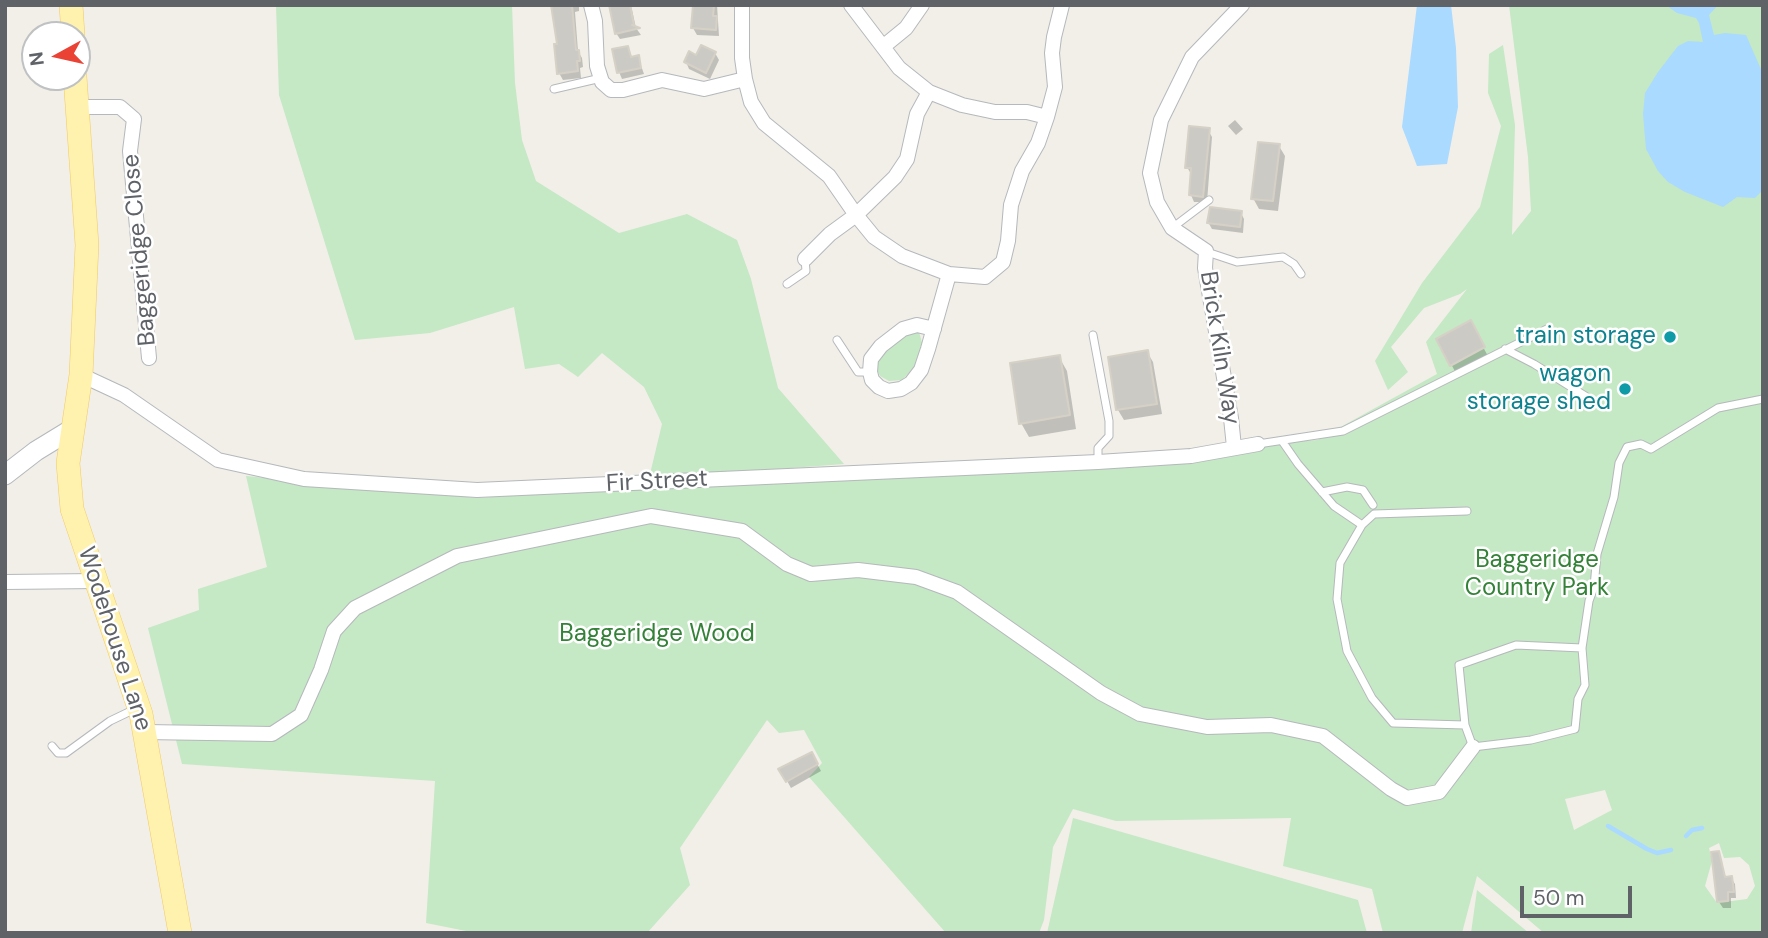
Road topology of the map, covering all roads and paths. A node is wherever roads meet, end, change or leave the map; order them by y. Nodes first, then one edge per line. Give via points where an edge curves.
1 (591, 5) edge
2 (742, 5) edge
3 (851, 5) edge
4 (922, 5) edge
5 (1062, 5) edge
6 (1242, 5) edge
7 (884, 46) junction
8 (601, 78) junction
9 (745, 79) junction
10 (554, 89) dead end
11 (76, 91) edge
12 (929, 92) junction
13 (77, 107) junction
14 (1047, 117) junction
15 (1209, 200) dead end
16 (856, 215) junction
17 (1172, 228) junction
18 (1206, 251) junction
19 (805, 259) joint
20 (949, 274) junction
21 (1301, 274) dead end
22 (787, 284) dead end
23 (934, 329) junction
24 (1546, 329) dead end
25 (1093, 335) dead end
26 (837, 340) dead end
27 (1505, 349) junction
28 (149, 358) dead end
29 (870, 372) junction
30 (81, 375) junction
31 (1763, 399) edge
32 (1595, 402) dead end
33 (72, 429) junction
34 (1282, 441) junction
35 (1258, 444) joint
36 (1234, 447) junction
37 (1098, 462) junction
38 (5, 475) edge
39 (1321, 492) junction
40 (1373, 505) dead end
41 (1467, 511) dead end
42 (1362, 525) junction
43 (96, 581) junction
44 (5, 582) edge
45 (1582, 648) junction
46 (139, 707) junction
47 (1465, 725) junction
48 (145, 732) junction
49 (52, 746) dead end
50 (1473, 747) junction
51 (180, 933) edge

1 - 8 street
2 - 9 street
3 - 7 street
4 - 7 street via 906,28
5 - 14 street via 1052,53 1055,87
6 - 17 street, Brick Kiln Way via 1192,57 1161,120 1150,173 1157,202
7 - 12 street via 899,68
8 - 9 street via 611,90 662,80 704,89
8 - 10 lane
9 - 16 street via 751,102 764,123 829,176
11 - 13 main road, Wodehouse Lane
12 - 14 street via 995,112
12 - 16 street via 917,114 907,159
13 - 28 street, Baggeridge Close via 120,107 134,119 130,151
13 - 30 main road, Wodehouse Lane via 87,244
14 - 20 street via 1015,194 1003,262 985,276
15 - 17 lane
16 - 19 street
16 - 20 street via 874,237 902,256
17 - 18 street, Brick Kiln Way
18 - 21 lane via 1237,262 1283,257
18 - 36 street, Brick Kiln Way
19 - 22 lane via 806,271
20 - 23 street
23 - 29 street via 903,328 871,359
23 - 29 street via 911,383 888,391 872,380
24 - 27 lane
25 - 37 lane via 1109,421 1109,436 1098,448
26 - 29 lane via 858,372
27 - 32 lane
27 - 34 lane via 1343,431
30 - 33 main road, Wodehouse Lane
30 - 37 street, Fir Street via 124,395 218,460 304,479 477,490
31 - 45 lane via 1718,408 1651,449 1641,443 1627,447 1597,554
33 - 38 street
33 - 43 main road, Wodehouse Lane via 68,463 72,509
34 - 35 lane
34 - 39 lane
35 - 36 street, Fir Street
36 - 37 street, Fir Street via 1191,456
39 - 40 lane via 1347,487 1363,490
39 - 42 lane
41 - 42 lane via 1374,514
42 - 47 lane via 1340,563 1336,599 1346,650 1372,698 1393,723
43 - 44 street
43 - 46 main road, Wodehouse Lane
45 - 47 lane via 1516,645 1459,665
45 - 50 lane via 1585,685 1578,699 1575,729
46 - 48 main road, Wodehouse Lane
46 - 49 lane via 110,721 66,753 58,753
47 - 50 lane
48 - 50 street via 272,734 301,715 334,631 355,608 457,556 651,516 742,531 787,564 811,574 858,570 916,576 957,592 1101,693 1140,714 1207,727 1271,725 1323,736 1407,798 1439,792
48 - 51 main road, Wodehouse Lane

